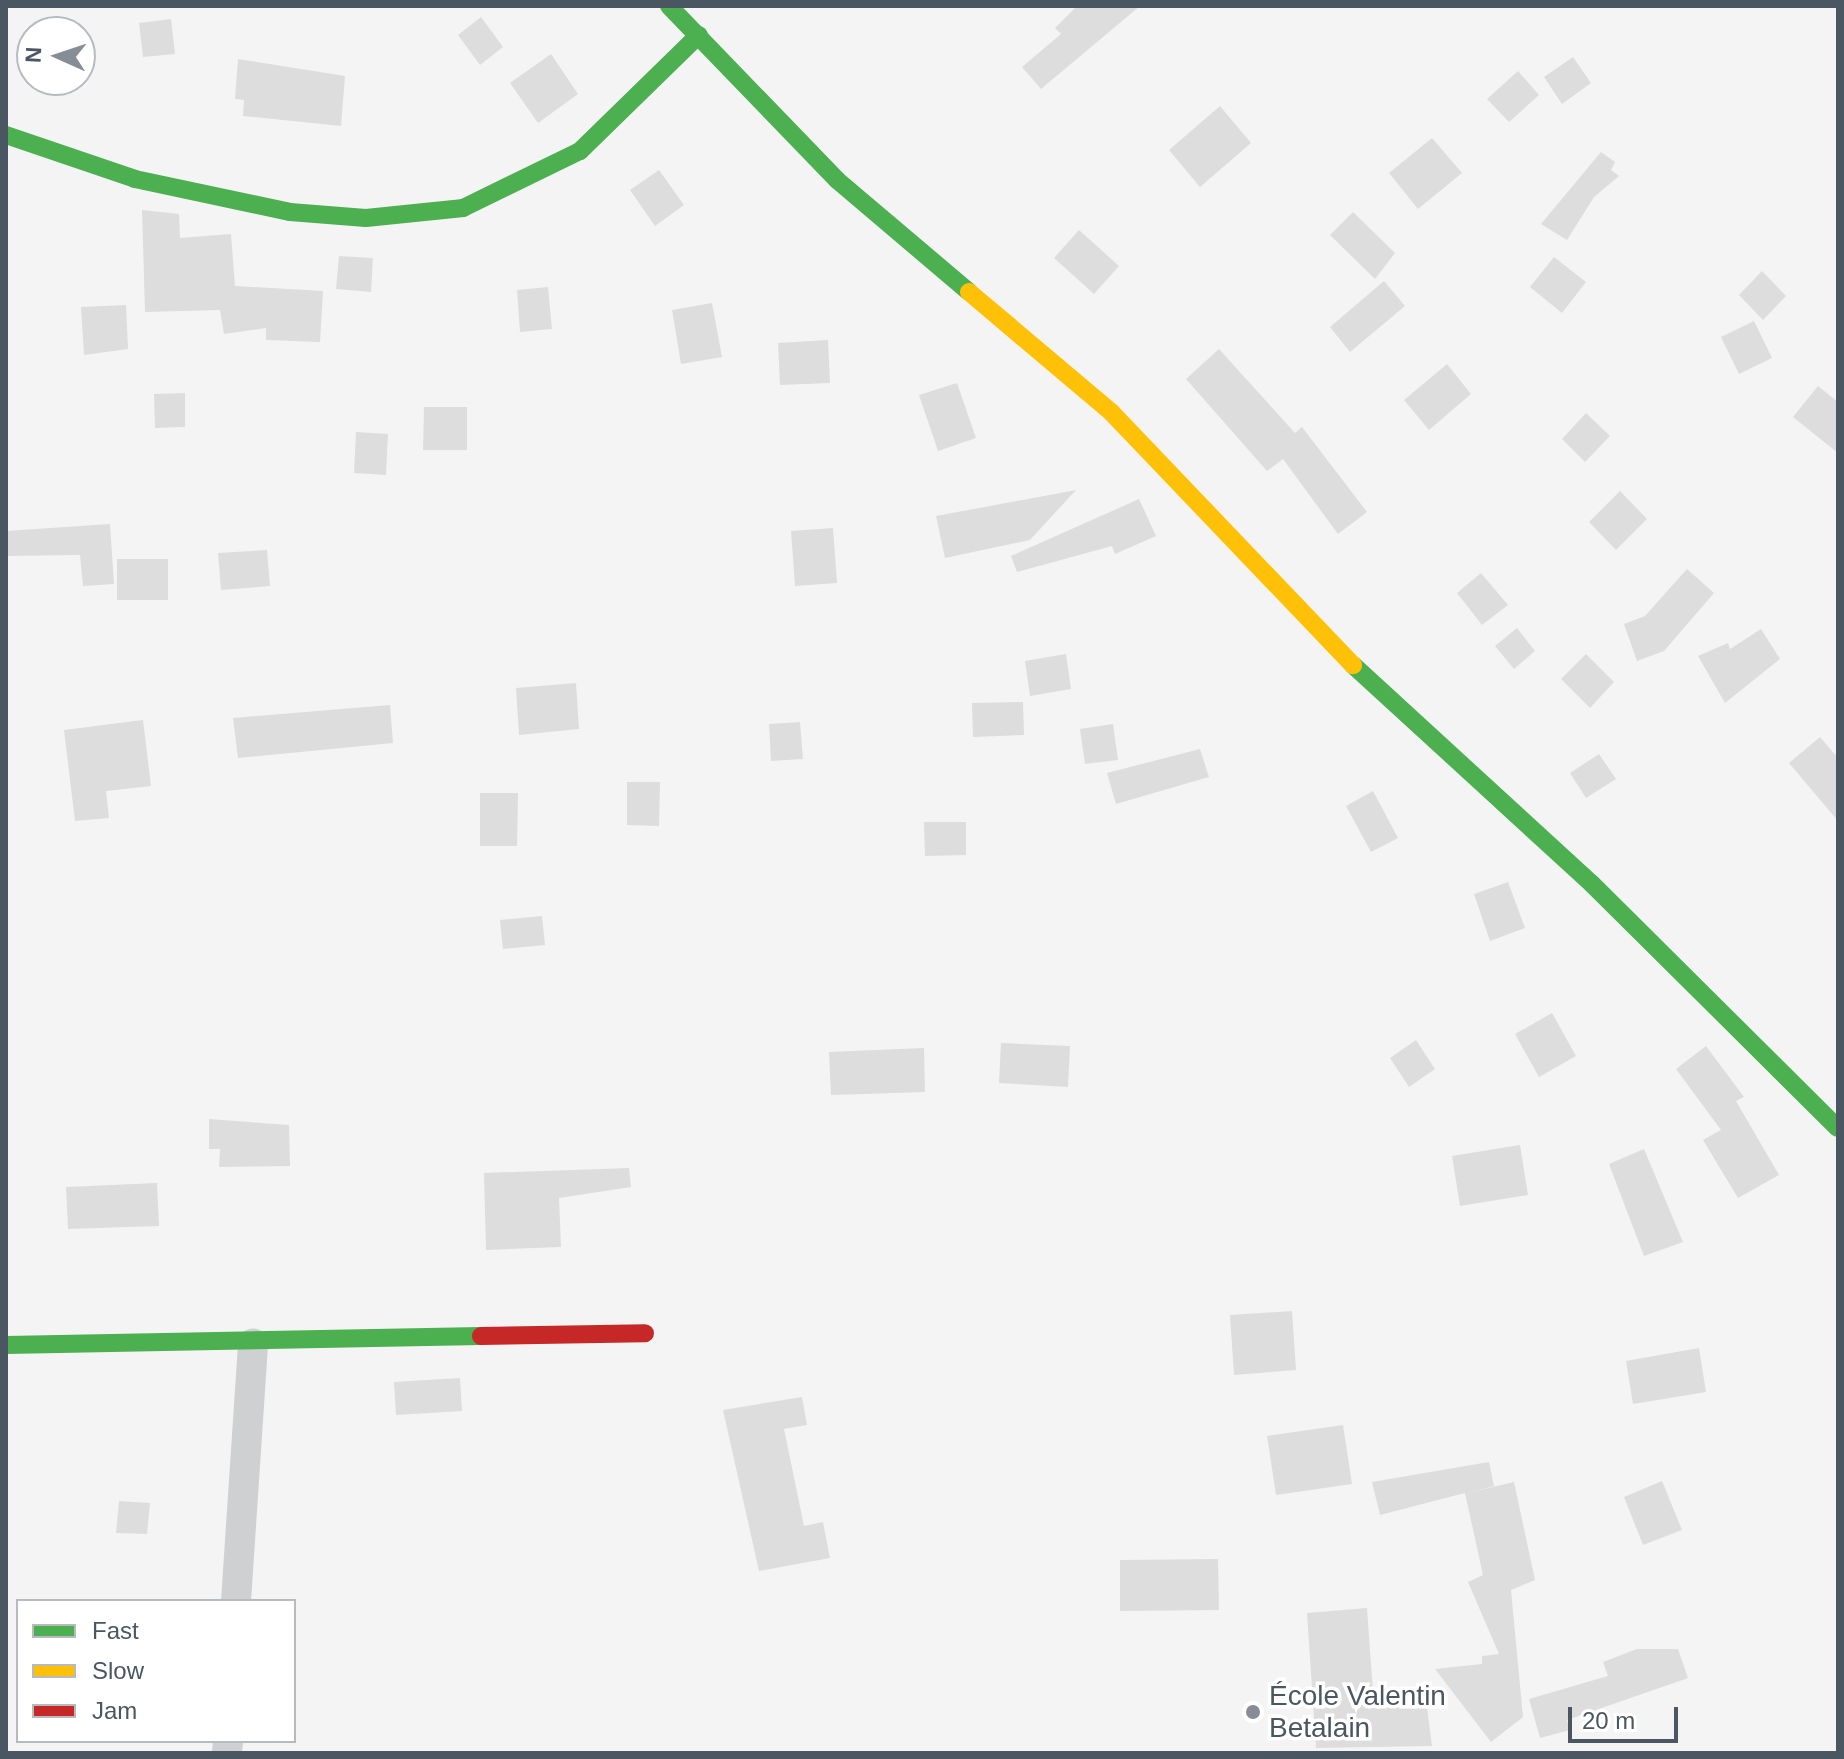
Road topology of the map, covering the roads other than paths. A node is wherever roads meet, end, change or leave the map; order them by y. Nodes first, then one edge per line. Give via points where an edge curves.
1 (669, 6) edge
2 (699, 35) junction
3 (6, 135) edge
4 (1838, 1128) edge
5 (645, 1333) dead end
6 (253, 1344) junction
7 (6, 1345) edge
8 (236, 1599) edge

1 - 2 street
2 - 3 street via 580,151 463,208 366,218 290,212 135,179
2 - 4 street via 837,180 1112,413 1320,635 1592,884
5 - 6 street
6 - 7 street
6 - 8 street

